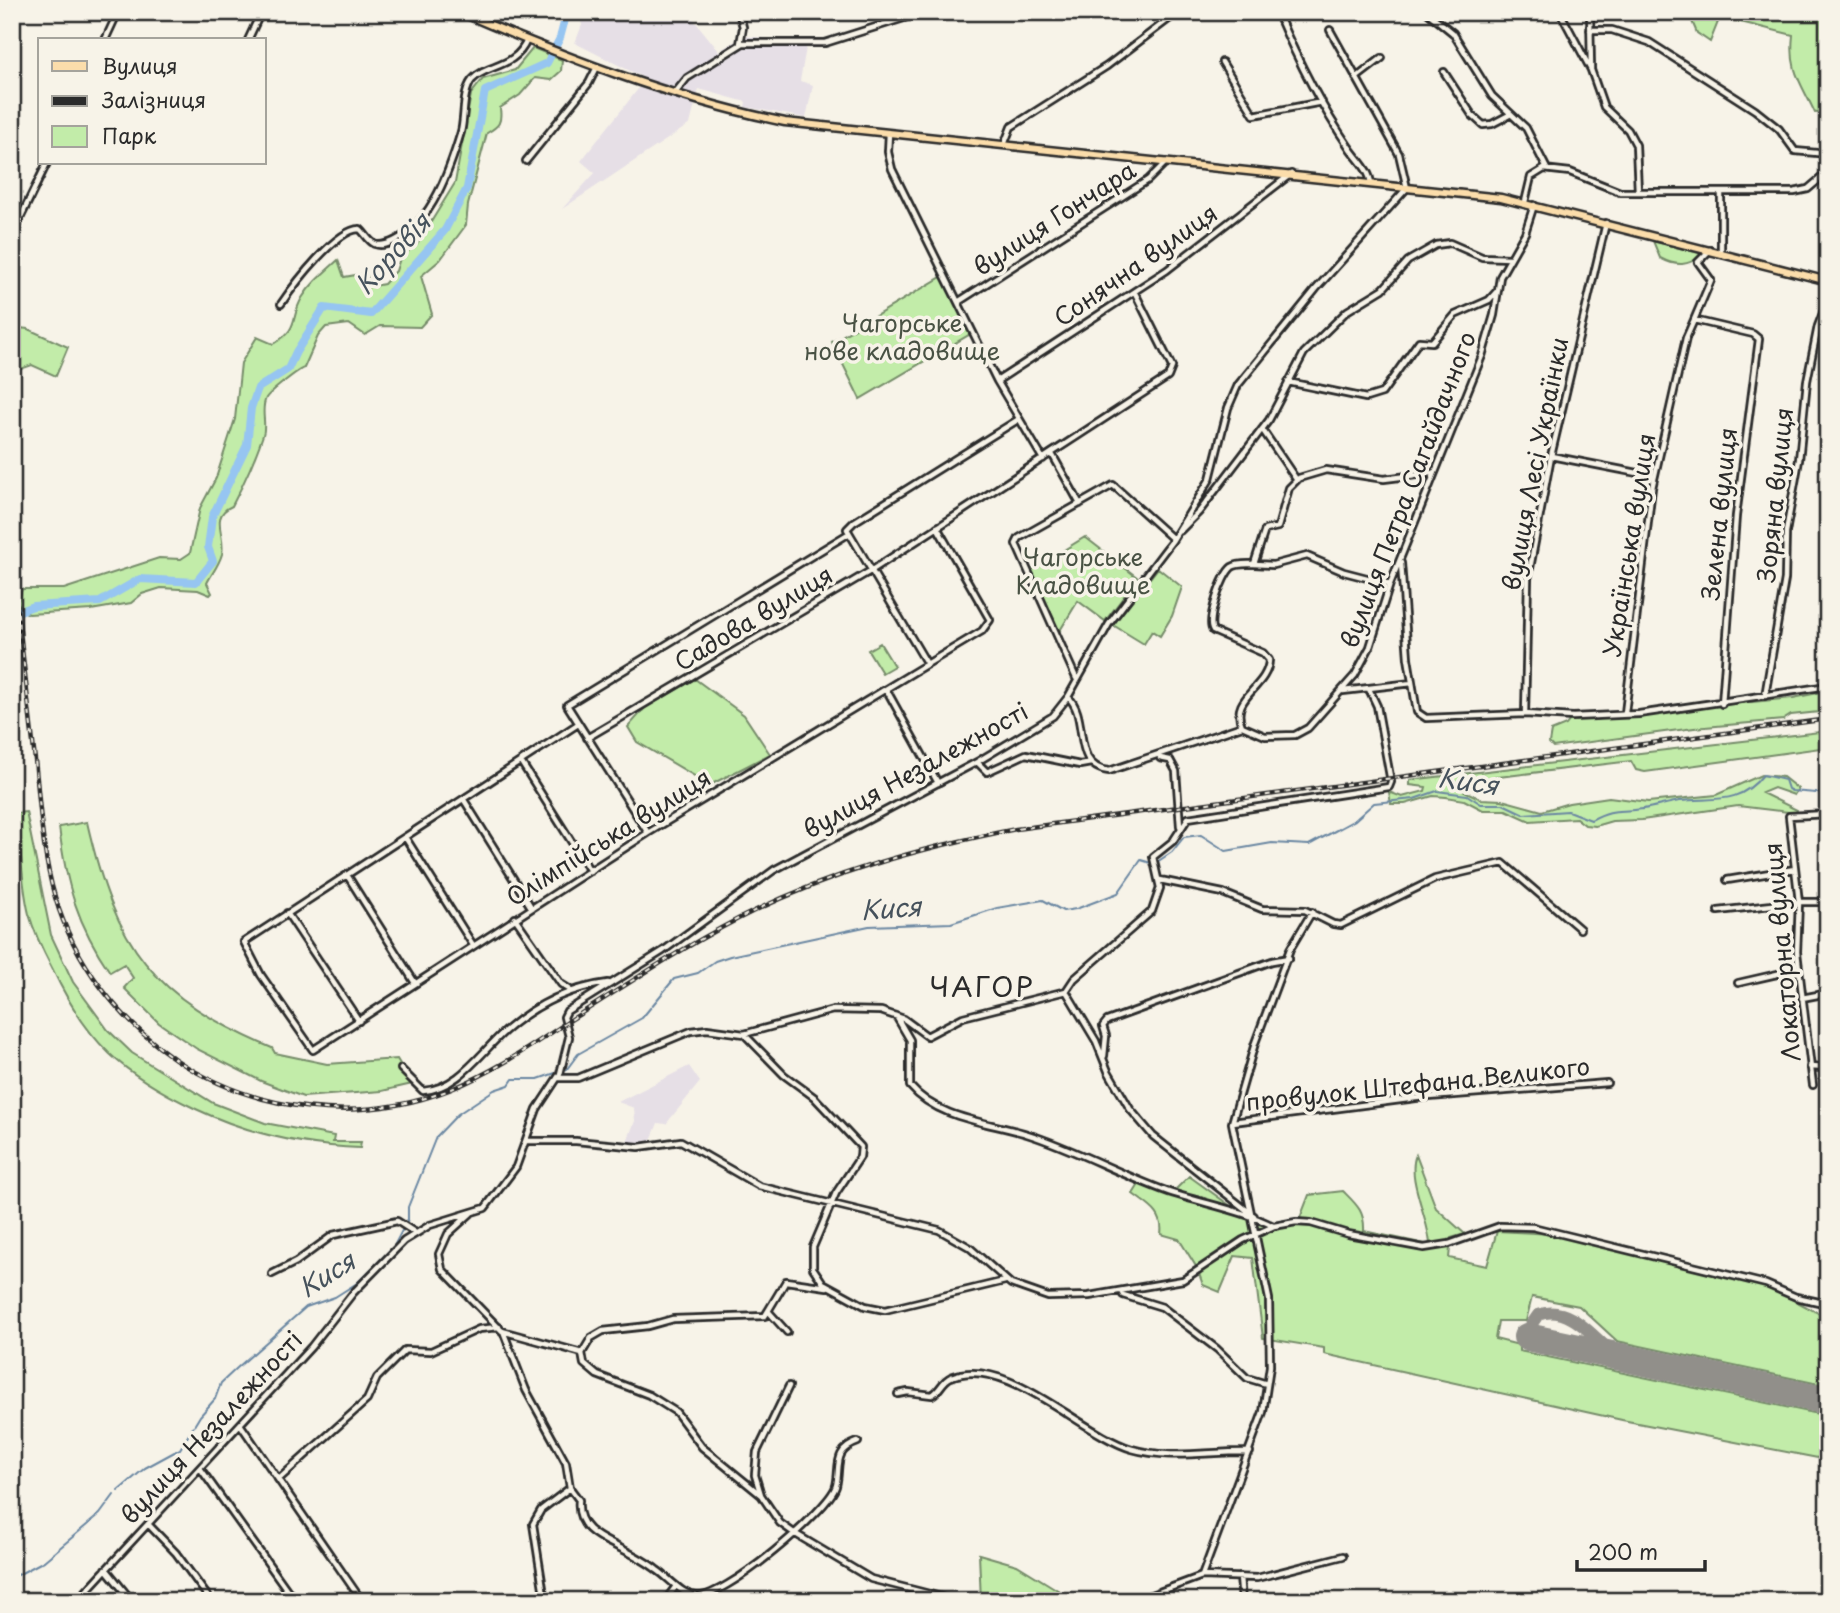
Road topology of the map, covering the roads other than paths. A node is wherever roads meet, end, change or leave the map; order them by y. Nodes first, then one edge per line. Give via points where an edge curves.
1 (118, 12) edge
2 (261, 12) edge
3 (460, 12) edge
4 (739, 12) edge
5 (923, 12) edge
6 (1178, 12) edge
7 (1277, 12) edge
8 (1427, 12) edge
9 (1560, 12) edge
10 (1590, 12) edge
11 (1330, 30) dead end
12 (1590, 30) junction
13 (106, 38) edge
14 (249, 38) edge
15 (527, 40) junction
16 (740, 44) junction
17 (1382, 58) dead end
18 (1222, 62) dead end
19 (597, 67) junction
20 (1591, 70) junction
21 (1444, 72) dead end
22 (1356, 78) junction
23 (675, 94) junction
24 (1322, 102) junction
25 (1511, 114) junction
26 (889, 133) junction
27 (1004, 145) junction
28 (1828, 154) edge
29 (526, 161) dead end
30 (1167, 162) junction
31 (47, 164) edge
32 (1547, 169) junction
33 (1828, 172) edge
34 (1291, 174) junction
35 (1371, 184) junction
36 (1407, 188) junction
37 (1638, 192) junction
38 (1721, 192) junction
39 (1525, 202) junction
40 (1534, 205) junction
41 (1606, 223) junction
42 (12, 235) edge
43 (1710, 250) junction
44 (1721, 253) junction
45 (1510, 258) junction
46 (1828, 281) edge
47 (1497, 291) junction
48 (1135, 293) junction
49 (1828, 300) edge
50 (958, 302) junction
51 (281, 304) dead end
52 (1694, 320) junction
53 (997, 380) junction
54 (1288, 382) junction
55 (1019, 419) junction
56 (1262, 429) junction
57 (1052, 454) junction
58 (1551, 456) junction
59 (1043, 459) junction
60 (1433, 473) junction
61 (1654, 476) junction
62 (1296, 479) junction
63 (1080, 504) junction
64 (937, 527) junction
65 (848, 534) junction
66 (1174, 537) junction
67 (1401, 559) junction
68 (1254, 564) junction
69 (872, 570) junction
70 (1390, 584) junction
71 (927, 664) junction
72 (1076, 678) junction
73 (1412, 683) junction
74 (1828, 686) edge
75 (886, 689) junction
76 (1369, 689) junction
77 (1342, 691) junction
78 (1765, 696) junction
79 (1068, 697) junction
80 (1722, 704) junction
81 (1625, 713) junction
82 (1525, 714) junction
83 (578, 724) junction
84 (1242, 726) junction
85 (587, 738) junction
86 (1156, 758) junction
87 (521, 762) junction
88 (977, 762) junction
89 (1091, 763) junction
90 (938, 783) junction
91 (464, 800) junction
92 (1828, 814) edge
93 (1180, 826) junction
94 (648, 833) junction
95 (405, 837) junction
96 (1795, 869) junction
97 (590, 870) junction
98 (347, 875) junction
99 (1160, 880) junction
100 (1727, 880) dead end
101 (1799, 902) junction
102 (1828, 902) edge
103 (531, 908) junction
104 (1718, 911) dead end
105 (1312, 912) junction
106 (287, 913) junction
107 (515, 918) junction
108 (1580, 929) dead end
109 (473, 945) junction
110 (1289, 958) junction
111 (1799, 969) junction
112 (415, 983) junction
113 (612, 983) junction
114 (1738, 983) dead end
115 (570, 990) junction
116 (1066, 991) junction
117 (1828, 993) edge
118 (1802, 998) junction
119 (895, 1015) junction
120 (359, 1021) junction
121 (744, 1034) junction
122 (1105, 1060) junction
123 (1810, 1067) junction
124 (1828, 1068) edge
125 (401, 1069) dead end
126 (559, 1076) junction
127 (1607, 1083) dead end
128 (1813, 1085) dead end
129 (1232, 1123) junction
130 (527, 1141) junction
131 (831, 1204) junction
132 (476, 1210) junction
133 (1254, 1216) junction
134 (1274, 1226) junction
135 (414, 1232) junction
136 (1257, 1234) junction
137 (272, 1274) dead end
138 (1006, 1281) junction
139 (830, 1288) junction
140 (1120, 1290) junction
141 (1828, 1304) edge
142 (769, 1312) junction
143 (500, 1329) junction
144 (786, 1332) dead end
145 (582, 1353) junction
146 (1267, 1384) junction
147 (789, 1386) dead end
148 (898, 1394) dead end
149 (240, 1424) junction
150 (858, 1442) dead end
151 (1250, 1452) junction
152 (200, 1468) junction
153 (279, 1479) junction
154 (570, 1488) junction
155 (761, 1495) junction
156 (148, 1524) junction
157 (794, 1533) junction
158 (1343, 1556) dead end
159 (106, 1569) junction
160 (1202, 1576) junction
161 (1240, 1577) junction
162 (676, 1586) junction
163 (76, 1601) edge
164 (132, 1601) edge
165 (211, 1601) edge
166 (295, 1601) edge
167 (362, 1601) edge
168 (545, 1601) edge
169 (665, 1601) edge
170 (957, 1601) edge
171 (1136, 1601) edge
172 (1242, 1601) edge

1 - 13 street
2 - 14 street
3 - 15 main road
4 - 16 street via 743,25
5 - 16 street via 825,43
6 - 27 street via 1107,66 1011,127
7 - 24 street
8 - 25 street via 1453,33 1483,84
9 - 20 street
10 - 12 street
11 - 22 street
12 - 20 street
12 - 28 street via 1612,30 1645,40 1755,110 1779,129 1796,152
15 - 19 main road
15 - 51 street via 515,57 477,76 470,85 461,132 438,194 415,226 381,245 360,229 352,229 316,260
16 - 23 street via 687,78
17 - 22 street
18 - 24 street via 1254,115
19 - 23 main road
19 - 29 street via 566,114
20 - 37 street via 1604,107 1636,145
21 - 25 street via 1483,125
22 - 36 street via 1399,154
23 - 26 main road via 785,122
24 - 35 street
25 - 32 street via 1527,130
26 - 27 main road
26 - 50 street via 890,164
27 - 30 main road
30 - 34 main road
30 - 50 street, вулиця Гончара via 1148,180
31 - 42 street
32 - 37 street via 1574,173 1617,192
32 - 39 street via 1531,177
33 - 38 street via 1800,191
34 - 35 main road
34 - 48 street, Сонячна вулиця
35 - 36 main road
36 - 39 main road
36 - 66 street, вулиця Незалежності via 1315,289 1238,385 1210,479
37 - 38 street
38 - 44 street
39 - 40 main road
40 - 41 main road
40 - 45 street, вулиця Петра Сагайдачного
41 - 43 main road
41 - 58 street, вулиця Лесі Українки
43 - 44 main road
43 - 52 street, Українська вулиця via 1698,262 1711,279
44 - 46 main road
45 - 47 street, вулиця Петра Сагайдачного
45 - 54 street via 1482,257 1450,243 1420,253 1304,353
47 - 54 street via 1489,300 1455,315 1432,342 1419,341 1382,393 1366,398
47 - 60 street, вулиця Петра Сагайдачного via 1482,356
48 - 53 street, Сонячна вулиця
48 - 57 street, Садова вулиця via 1172,373
49 - 78 street, Зоряна вулиця via 1815,335 1805,392 1785,579
50 - 53 street
52 - 61 street, Українська вулиця
52 - 80 street, Зелена вулиця via 1752,334 1759,344 1736,516
53 - 55 street
54 - 56 street
55 - 59 street
55 - 65 street via 854,522
56 - 62 street
56 - 66 street
57 - 59 street, Садова вулиця
57 - 63 street
58 - 61 street
58 - 82 street, вулиця Лесі Українки via 1527,589
59 - 64 street, Садова вулиця
60 - 62 street via 1384,478 1326,470
60 - 67 street, вулиця Петра Сагайдачного
61 - 81 street, Українська вулиця
62 - 68 street via 1278,527 1264,531
63 - 66 street via 1113,485
63 - 72 street via 1016,544
64 - 69 street, Садова вулиця
64 - 71 street, Олімпійська вулиця via 990,620 985,629
65 - 69 street
65 - 83 street via 567,705
66 - 72 street, вулиця Незалежності via 1109,624
67 - 70 street, вулиця Петра Сагайдачного
67 - 73 street
68 - 70 street via 1271,565 1307,556 1342,572
68 - 84 street via 1228,571 1209,622 1213,631 1269,660 1264,680 1243,702
69 - 71 street
69 - 85 street, Садова вулиця
70 - 77 street, вулиця Петра Сагайдачного via 1370,648
71 - 75 street, Олімпійська вулиця
72 - 79 street, вулиця Незалежності
73 - 76 street
73 - 82 street via 1417,712 1426,718
74 - 78 street
75 - 90 street
75 - 94 street, Олімпійська вулиця
76 - 77 street
76 - 93 street via 1381,723 1389,788 1192,816
77 - 84 street, вулиця Петра Сагайдачного via 1308,728 1295,735 1265,736
78 - 80 street
79 - 88 street, вулиця Незалежності via 1053,716
79 - 89 street via 1075,706 1082,745
80 - 81 street
81 - 82 street via 1573,718
83 - 85 street
83 - 87 street
84 - 86 street
85 - 94 street
86 - 89 street via 1109,771
86 - 93 street via 1168,759 1176,768
87 - 91 street
87 - 97 street
88 - 89 street via 987,772 1026,754
88 - 90 street, вулиця Незалежності
90 - 113 street, вулиця Незалежності via 774,870
91 - 95 street
91 - 103 street
92 - 96 street, Локаторна вулиця via 1789,816
93 - 99 street via 1173,841 1153,859
94 - 97 street, Олімпійська вулиця
95 - 98 street
95 - 109 street
96 - 100 street
96 - 101 street, Локаторна вулиця
97 - 103 street, Олімпійська вулиця
98 - 106 street
98 - 112 street
99 - 105 street via 1223,893 1260,909
99 - 116 street via 1149,915
101 - 102 street
101 - 104 street
101 - 111 street, Локаторна вулиця
103 - 107 street, Олімпійська вулиця
105 - 108 street via 1345,925 1435,879 1503,863
105 - 110 street
106 - 120 street
106 - 120 street, Олімпійська вулиця via 244,943 282,1008 315,1051
107 - 109 street, Олімпійська вулиця
107 - 115 street via 561,984
109 - 112 street, Олімпійська вулиця
110 - 122 street via 1107,1021 1103,1026
110 - 129 street via 1255,1043
111 - 114 street
111 - 118 street, Локаторна вулиця
112 - 120 street, Олімпійська вулиця
113 - 115 street
113 - 126 street, вулиця Незалежності via 567,1011 568,1034
115 - 125 street via 510,1027 468,1069 445,1084 424,1091
116 - 119 street via 963,1017 927,1036
116 - 122 street
117 - 118 street
118 - 123 street, Локаторна вулиця
119 - 121 street via 867,1009 833,1010
119 - 133 street via 910,1040 910,1086 933,1105 1028,1134 1164,1190
121 - 126 street via 694,1030 578,1078
121 - 131 street via 860,1145 860,1157
122 - 133 street via 1130,1109 1153,1136
123 - 124 street
123 - 128 street, Локаторна вулиця
126 - 130 street, вулиця Незалежності via 538,1105
127 - 129 street, провулок Штефана Великого via 1390,1101
129 - 133 street
130 - 131 street via 576,1140 644,1147 678,1141 752,1184
130 - 132 street, вулиця Незалежності via 495,1198
131 - 138 street via 943,1231 969,1247
131 - 139 street via 811,1257 815,1273
132 - 135 street, вулиця Незалежності
132 - 143 street via 449,1234 439,1255 442,1269
133 - 134 street
133 - 136 street
134 - 136 street
134 - 141 street via 1308,1222 1429,1248 1500,1226 1528,1226 1766,1284
135 - 137 street via 393,1221 333,1235
135 - 149 street, вулиця Незалежності via 353,1293 319,1338
136 - 140 street via 1187,1279
136 - 146 street via 1269,1299
138 - 139 street via 885,1310 870,1308
138 - 140 street via 1048,1297
139 - 142 street via 786,1281
140 - 146 street via 1123,1295 1162,1307 1247,1378
142 - 144 street
142 - 145 street via 755,1317 673,1319 603,1331 593,1336
143 - 145 street
143 - 153 street via 479,1329 431,1350 405,1350 377,1378 367,1400
143 - 154 street via 526,1390 565,1461
145 - 155 street via 584,1364 597,1375 649,1395 676,1412 702,1447
146 - 151 street
147 - 155 street via 756,1454 755,1475
148 - 151 street via 934,1395 957,1376 995,1377 1032,1392 1132,1449 1165,1455
149 - 152 street, вулиця Незалежності
149 - 153 street
150 - 157 street via 838,1460 835,1488
151 - 160 street
152 - 156 street, вулиця Незалежності
152 - 166 street
153 - 167 street
154 - 162 street via 579,1500 578,1515 591,1532 655,1568
154 - 168 street via 543,1508 533,1524
155 - 157 street
156 - 159 street, вулиця Незалежності
156 - 165 street
157 - 162 street via 718,1592 694,1596
157 - 170 street via 871,1578
158 - 161 street via 1258,1578
159 - 163 street, вулиця Незалежності
159 - 164 street
160 - 161 street
160 - 171 street
161 - 172 street
162 - 169 street

